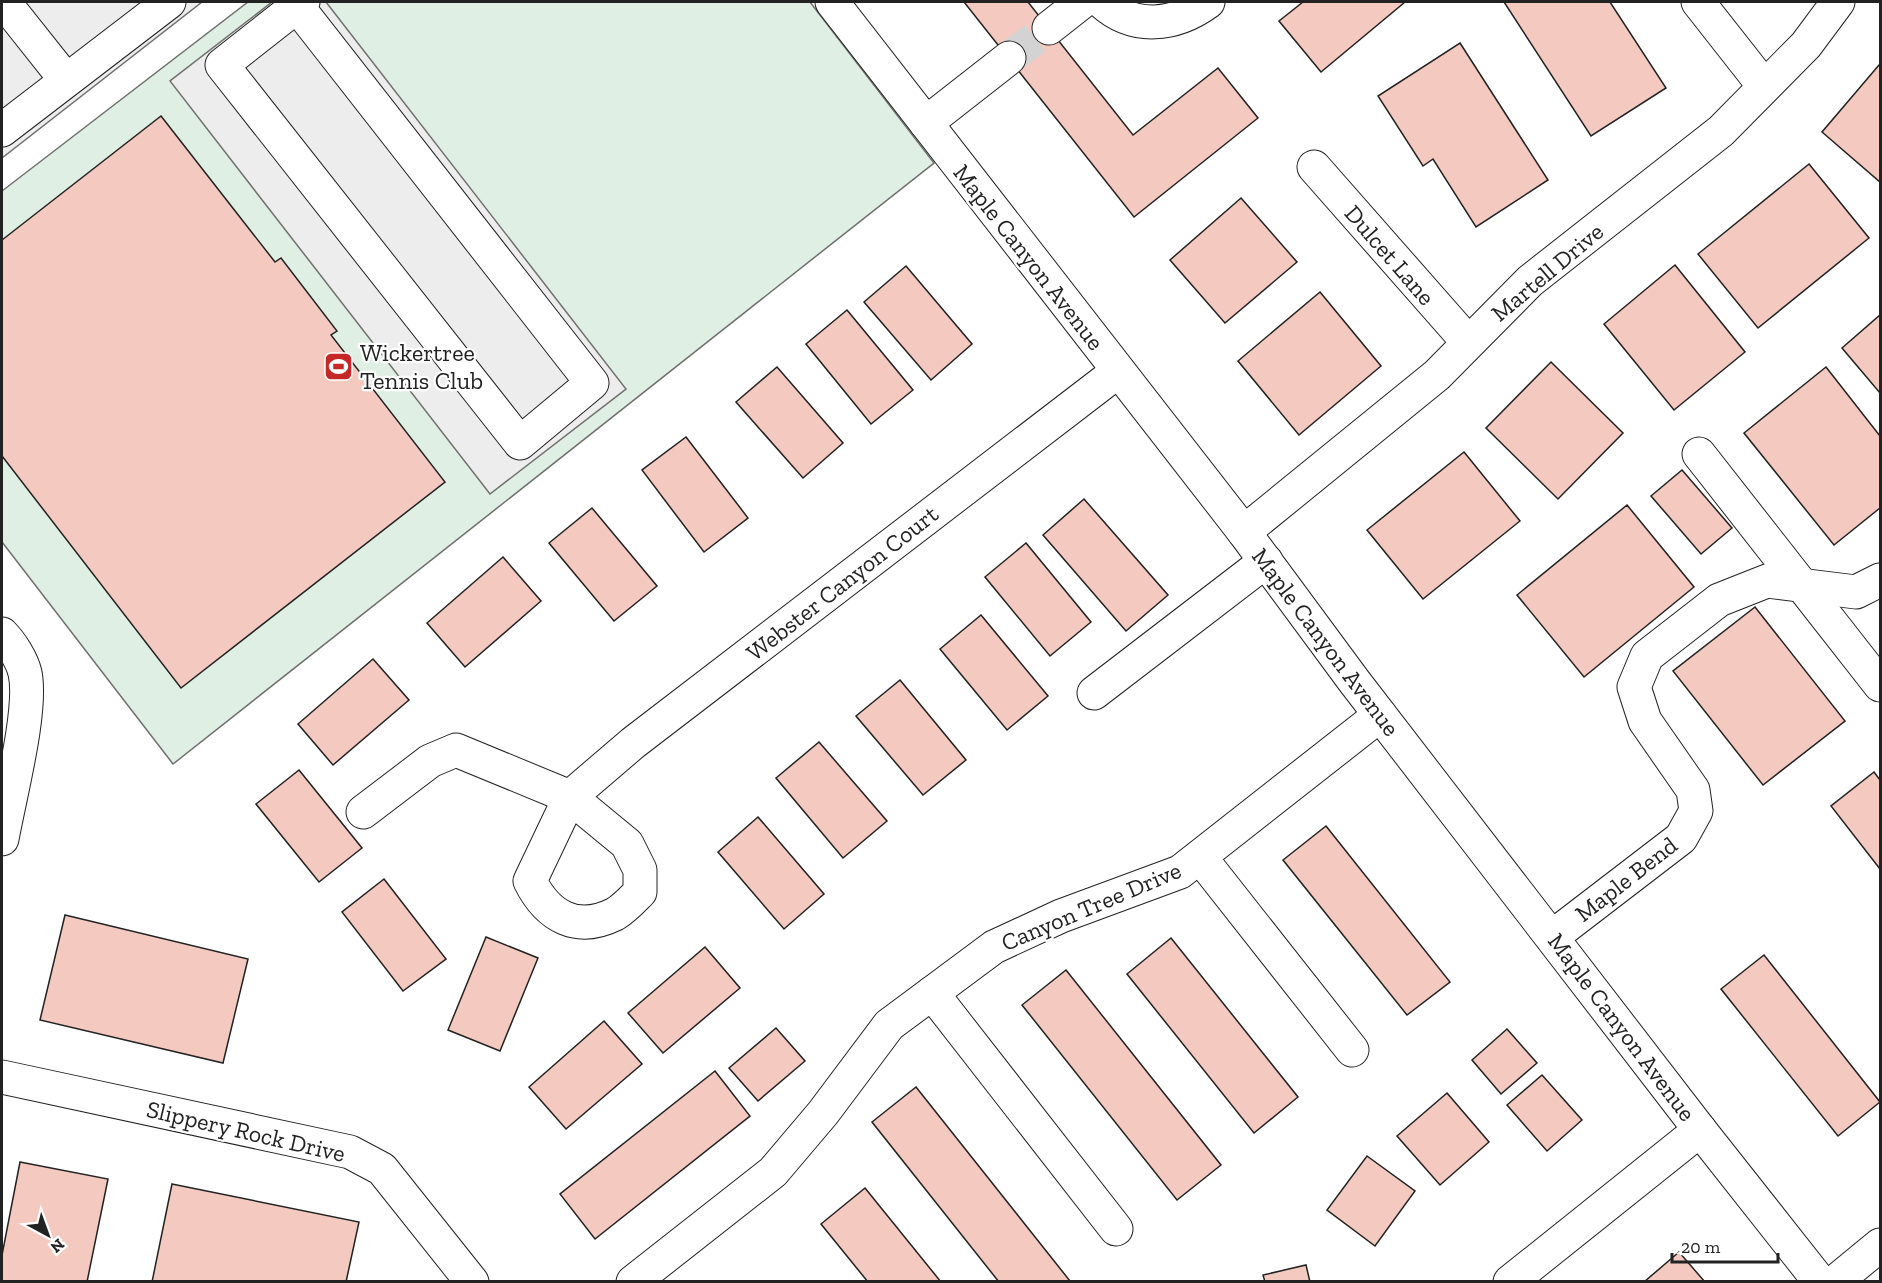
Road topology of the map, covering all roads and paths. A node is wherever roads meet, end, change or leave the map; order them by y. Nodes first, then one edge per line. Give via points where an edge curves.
1 (4, 2) edge
2 (832, 2) edge
3 (1082, 2) edge
4 (1102, 2) edge
5 (1208, 2) edge
6 (1698, 2) edge
7 (1838, 2) edge
8 (300, 4) edge
9 (150, 7) edge
10 (1049, 28) tunnel mouth
11 (1009, 58) tunnel mouth
12 (66, 80) junction
13 (1764, 86) junction
14 (926, 123) junction
15 (2, 130) edge
16 (1314, 166) dead end
17 (1468, 342) junction
18 (1117, 372) junction
19 (1699, 454) dead end
20 (1244, 532) junction
21 (1266, 561) junction
22 (1881, 580) edge
23 (1803, 587) junction
24 (2, 634) edge
25 (1880, 685) edge
26 (1094, 693) dead end
27 (1380, 715) junction
28 (363, 812) dead end
29 (2, 839) edge
30 (1200, 857) junction
31 (1552, 937) junction
32 (932, 993) junction
33 (1352, 1050) dead end
34 (2, 1077) edge
35 (1700, 1130) junction
36 (1116, 1229) dead end
37 (1881, 1245) edge
38 (472, 1281) edge
39 (633, 1281) edge
40 (1510, 1281) edge
41 (1820, 1281) edge
42 (1835, 1281) edge

1 - 12 street
2 - 14 street, Maple Canyon Avenue
3 - 10 street
4 - 5 street via 1114,13 1141,22 1165,23
6 - 13 street
7 - 13 street, Martell Drive via 1806,45
8 - 8 street via 592,383 520,443 222,65
9 - 12 street
11 - 14 street
12 - 15 street
13 - 17 street, Martell Drive via 1721,131 1530,281
14 - 18 street, Maple Canyon Avenue
16 - 17 street, Dulcet Lane
17 - 20 street, Martell Drive via 1437,375
18 - 20 street, Maple Canyon Avenue
18 - 28 street, Webster Canyon Court via 633,743 570,797 456,750 430,761
19 - 23 street
20 - 21 street, Maple Canyon Avenue
21 - 26 street
21 - 27 street, Maple Canyon Avenue
22 - 23 street, Maple Bend via 1856,591
23 - 25 street
23 - 31 street, Maple Bend via 1767,581 1719,600 1647,657 1634,687 1646,721 1693,790 1696,811 1681,838
24 - 29 street via 25,673 26,709
27 - 30 street, Canyon Tree Drive
27 - 31 street, Maple Canyon Avenue
30 - 32 street, Canyon Tree Drive via 1180,872 1061,916 994,947
30 - 33 street
31 - 35 street, Maple Canyon Avenue
32 - 36 street
32 - 39 street, Canyon Tree Drive via 889,1025 773,1172
34 - 38 street, Slippery Rock Drive via 350,1152 382,1169
35 - 40 street
35 - 41 street, Maple Canyon Avenue
37 - 42 street

